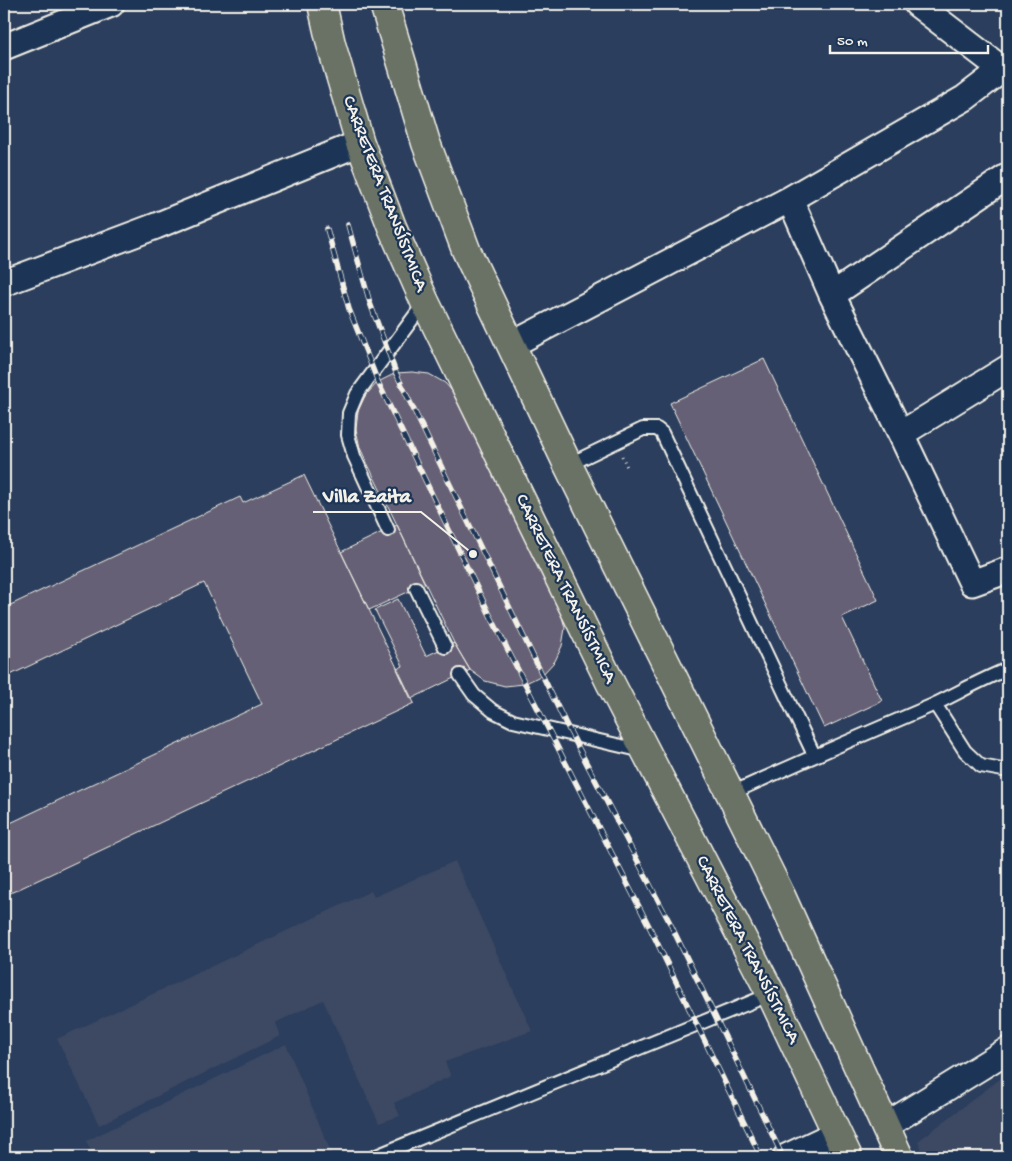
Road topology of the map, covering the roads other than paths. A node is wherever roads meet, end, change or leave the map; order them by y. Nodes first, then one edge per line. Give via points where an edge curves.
1 (110, 4) edge
2 (322, 4) edge
3 (384, 4) edge
4 (917, 4) edge
5 (4, 47) edge
6 (1006, 68) edge
7 (360, 143) junction
8 (1008, 176) edge
9 (790, 199) junction
10 (4, 283) edge
11 (832, 295) junction
12 (425, 302) junction
13 (511, 345) junction
14 (1008, 368) edge
15 (901, 434) junction
16 (568, 465) junction
17 (388, 530) dead end
18 (1008, 570) edge
19 (416, 588) dead end
20 (445, 647) dead end
21 (1008, 669) edge
22 (460, 675) dead end
23 (935, 704) junction
24 (644, 751) junction
25 (814, 755) junction
26 (1008, 771) edge
27 (730, 794) junction
28 (771, 994) junction
29 (1008, 1050) edge
30 (885, 1126) junction
31 (837, 1133) junction
32 (374, 1157) edge
33 (786, 1157) edge
34 (848, 1157) edge
35 (899, 1157) edge

1 - 5 street
2 - 7 main road, CARRETERA TRANSÍSTMICA
3 - 13 main road via 426,142 466,250
4 - 6 street
6 - 9 street via 965,98
7 - 10 street via 156,226
7 - 12 main road, CARRETERA TRANSÍSTMICA
8 - 11 street
9 - 11 street
9 - 13 street
11 - 15 street
12 - 17 lane via 357,394 349,413 348,435 354,456
12 - 24 main road, CARRETERA TRANSÍSTMICA
13 - 16 main road
14 - 15 street
15 - 18 street via 972,583
16 - 25 lane via 643,429 657,429 662,433
16 - 27 main road
19 - 20 lane
21 - 23 lane
22 - 24 lane via 474,695 493,711 513,721
23 - 25 lane
23 - 26 lane via 965,751 981,766
24 - 28 main road, CARRETERA TRANSÍSTMICA
25 - 27 lane
27 - 30 main road via 781,896
28 - 31 main road, CARRETERA TRANSÍSTMICA
28 - 32 lane
29 - 30 street
30 - 35 main road
31 - 33 street
31 - 34 main road, CARRETERA TRANSÍSTMICA

